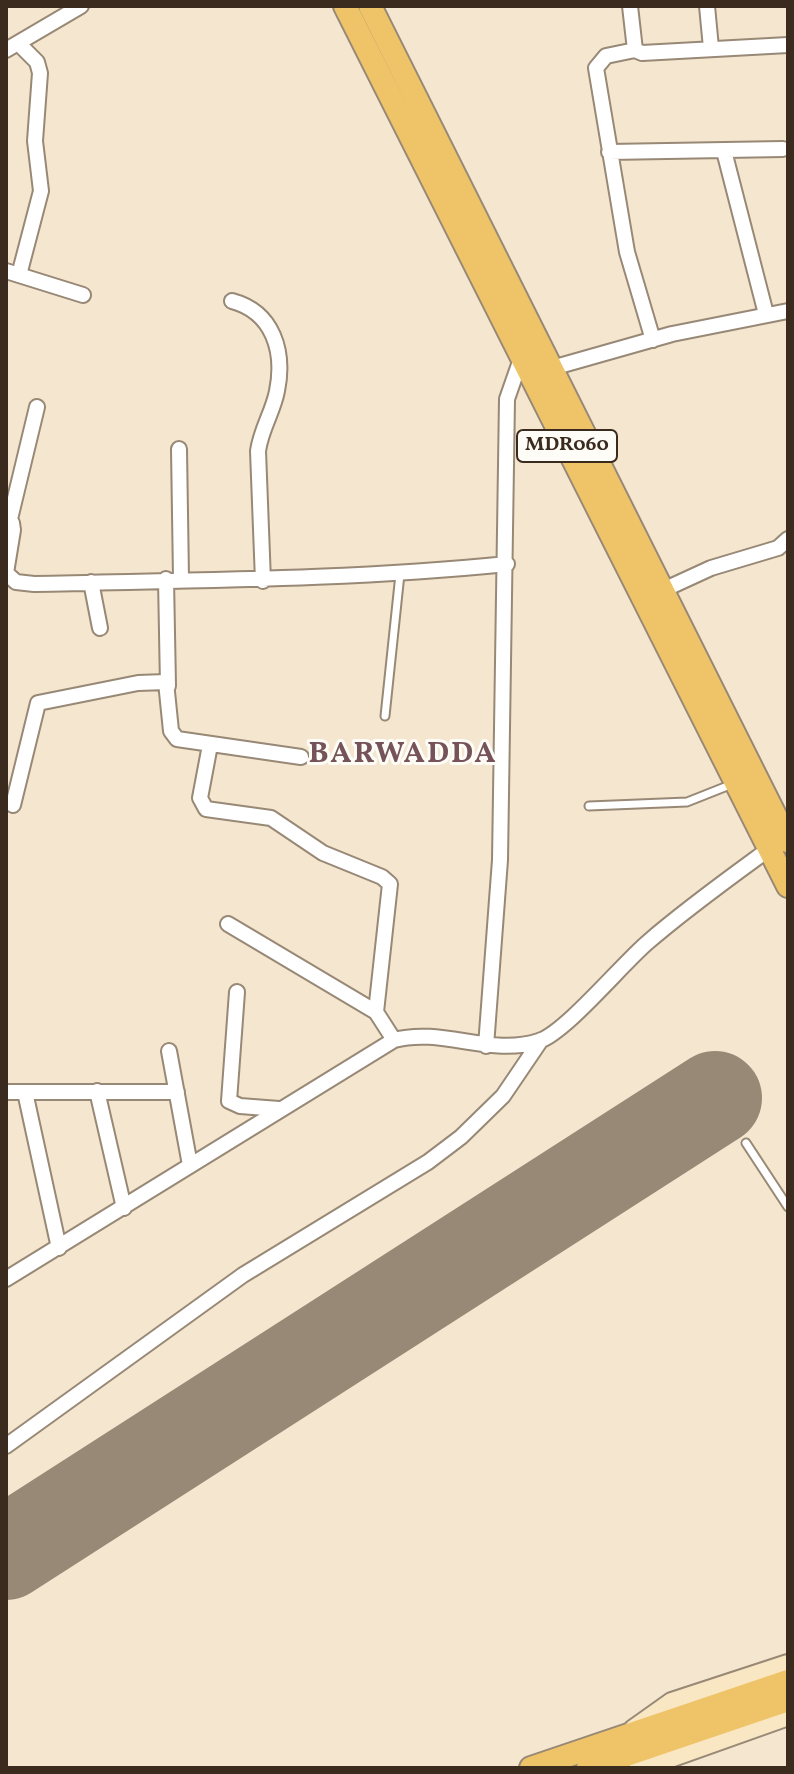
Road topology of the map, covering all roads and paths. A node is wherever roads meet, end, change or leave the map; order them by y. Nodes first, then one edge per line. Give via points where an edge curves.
1 (81, 6) edge
2 (345, 6) edge
3 (370, 6) edge
4 (630, 6) edge
5 (707, 6) edge
6 (788, 45) edge
7 (12, 46) edge
8 (711, 48) junction
9 (635, 50) junction
10 (783, 149) dead end
11 (724, 151) junction
12 (609, 152) junction
13 (12, 273) edge
14 (83, 295) dead end
15 (232, 301) dead end
16 (788, 311) edge
17 (766, 314) junction
18 (653, 340) junction
19 (522, 356) junction
20 (552, 368) junction
21 (37, 407) dead end
22 (179, 449) dead end
23 (8, 518) edge
24 (788, 539) edge
25 (507, 564) junction
26 (400, 574) junction
27 (174, 578) junction
28 (263, 581) junction
29 (91, 582) junction
30 (661, 591) junction
31 (100, 628) dead end
32 (168, 686) junction
33 (385, 716) dead end
34 (210, 745) junction
35 (301, 757) dead end
36 (736, 783) junction
37 (13, 805) dead end
38 (589, 806) dead end
39 (779, 845) edge
40 (788, 886) edge
41 (228, 924) dead end
42 (237, 992) dead end
43 (376, 1012) junction
44 (394, 1040) junction
45 (541, 1040) junction
46 (486, 1046) junction
47 (169, 1051) dead end
48 (6, 1084) edge
49 (97, 1091) junction
50 (6, 1092) edge
51 (25, 1092) junction
52 (177, 1092) junction
53 (279, 1109) junction
54 (746, 1143) dead end
55 (190, 1165) junction
56 (788, 1207) edge
57 (124, 1208) junction
58 (59, 1248) junction
59 (6, 1279) edge
60 (6, 1446) edge
61 (788, 1665) edge
62 (788, 1681) edge
63 (788, 1700) edge
64 (788, 1715) edge
65 (628, 1735) junction
66 (531, 1768) edge
67 (588, 1768) edge
68 (639, 1768) edge

1 - 7 street
2 - 19 main road, MDR060
3 - 20 main road, MDR060
4 - 9 street
5 - 8 street
6 - 8 street
7 - 13 street via 37,62 40,73 35,141 41,191
8 - 9 street via 664,55
9 - 12 street via 606,56 596,68
10 - 11 street
11 - 12 street
11 - 17 street
12 - 18 street via 627,252
13 - 14 street
15 - 28 street via 267,319 278,370 277,392 258,451
16 - 17 street
17 - 18 street
18 - 20 street
19 - 25 street via 507,399
19 - 36 main road, MDR060
20 - 30 main road, MDR060
21 - 23 street
22 - 27 street
23 - 29 street via 13,530 9,579 34,584
24 - 30 street via 778,548 711,568
25 - 26 street
25 - 46 street via 500,860
26 - 28 street
26 - 33 lane
27 - 28 street
27 - 29 street
27 - 32 street
29 - 31 street
30 - 39 main road, MDR060
32 - 34 street via 173,736
32 - 37 street via 160,680 38,703
34 - 35 street
34 - 43 street via 200,798 206,809 271,818 323,853 390,884
36 - 38 lane via 687,802
36 - 39 main road, MDR060
39 - 40 main road, MDR060
39 - 45 street via 650,941
41 - 43 street
42 - 53 street via 229,1101
43 - 44 street
44 - 46 street via 434,1036
44 - 53 street
45 - 46 street
45 - 60 street via 503,1096 461,1137 243,1275
47 - 52 street
48 - 50 street
49 - 51 street
49 - 52 street
49 - 57 street
50 - 51 street
51 - 58 street
52 - 55 street
53 - 55 street
54 - 56 lane
55 - 57 street
57 - 58 street
58 - 59 street
61 - 65 street via 672,1703
62 - 65 main road
63 - 67 main road
64 - 68 street
65 - 66 main road

